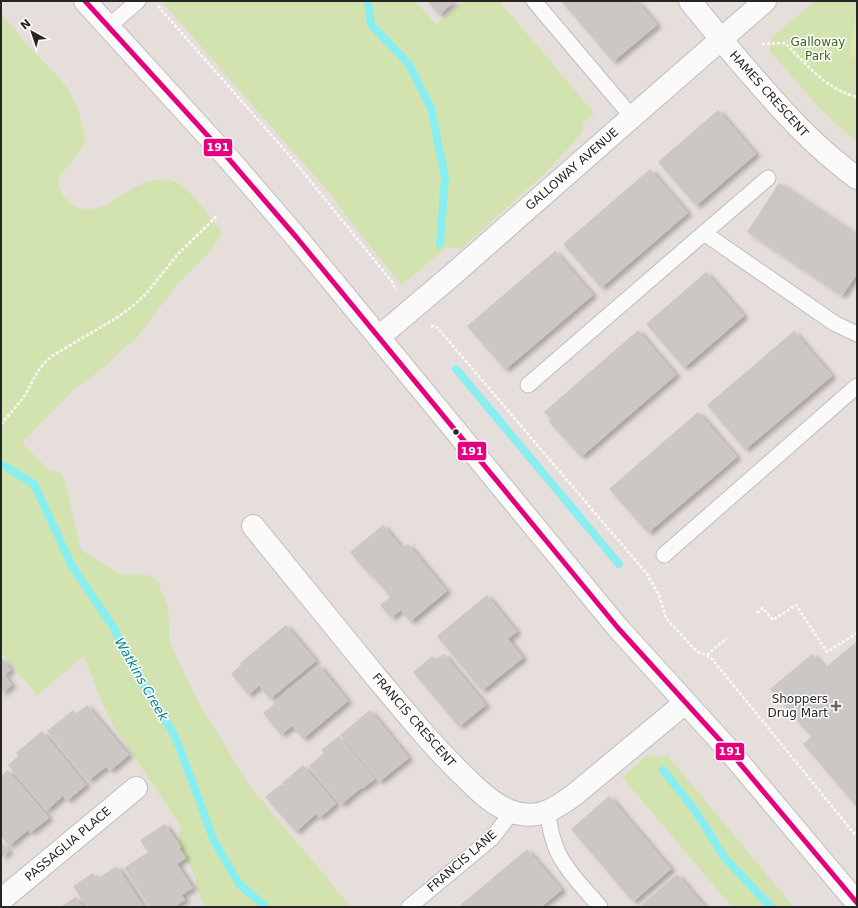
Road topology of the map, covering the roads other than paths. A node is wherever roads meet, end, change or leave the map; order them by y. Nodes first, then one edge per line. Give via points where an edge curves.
1 (85, 1) edge
2 (138, 1) edge
3 (534, 1) edge
4 (690, 1) edge
5 (765, 1) edge
6 (108, 27) junction
7 (721, 39) junction
8 (632, 116) junction
9 (768, 178) dead end
10 (857, 178) edge
11 (704, 233) junction
12 (857, 334) edge
13 (379, 337) junction
14 (528, 385) dead end
15 (857, 386) edge
16 (253, 526) dead end
17 (664, 555) dead end
18 (685, 703) junction
19 (136, 788) dead end
20 (512, 812) junction
21 (548, 812) junction
22 (1, 900) edge
23 (857, 903) edge
24 (597, 906) edge
25 (409, 907) edge

1 - 6 street
2 - 6 lane
3 - 8 lane
4 - 7 street, HAMES CRESCENT
5 - 7 street, GALLOWAY AVENUE
6 - 13 street via 234,164
7 - 8 street, GALLOWAY AVENUE
7 - 10 street, HAMES CRESCENT via 801,131
8 - 13 street, GALLOWAY AVENUE
9 - 11 lane
11 - 12 lane via 834,323
11 - 14 lane
13 - 18 street via 618,628
15 - 17 lane
16 - 20 street, FRANCIS CRESCENT via 435,748 483,794
18 - 21 street, FRANCIS CRESCENT via 574,795
18 - 23 street via 726,747
19 - 22 street, PASSAGLIA PLACE
20 - 21 street, FRANCIS CRESCENT
20 - 25 lane, FRANCIS LANE via 492,838
21 - 24 lane via 555,847

